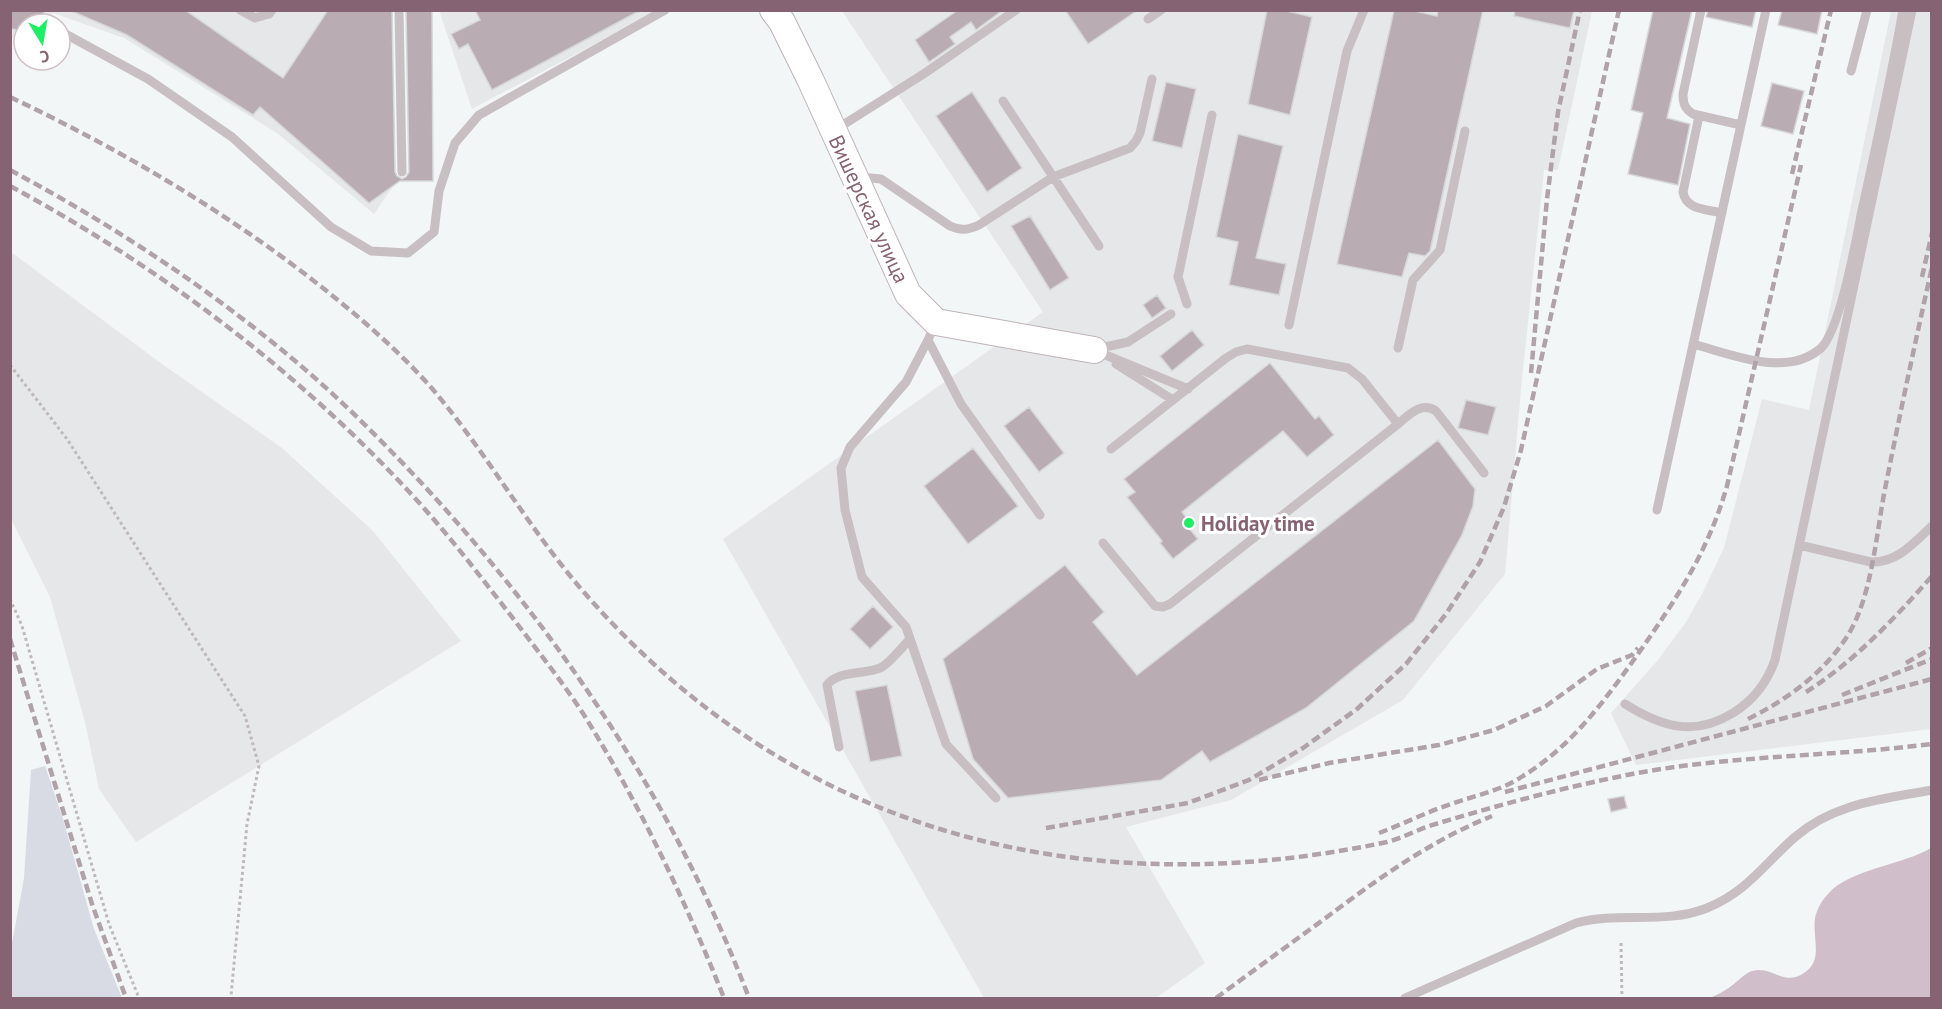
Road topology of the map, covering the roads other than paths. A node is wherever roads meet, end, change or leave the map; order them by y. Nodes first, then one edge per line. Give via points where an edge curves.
1 (240, 10) edge
2 (272, 10) edge
3 (399, 10) edge
4 (665, 10) edge
5 (773, 10) edge
6 (1016, 10) edge
7 (1161, 10) edge
8 (1364, 10) edge
9 (1701, 10) edge
10 (1766, 10) edge
11 (1867, 10) edge
12 (1903, 10) edge
13 (1912, 10) edge
14 (1148, 19) dead end
15 (72, 38) edge
16 (1851, 70) dead end
17 (1152, 79) dead end
18 (1003, 101) dead end
19 (1212, 115) dead end
20 (1700, 116) junction
21 (1741, 125) junction
22 (833, 131) junction
23 (1465, 131) dead end
24 (402, 172) dead end
25 (854, 177) junction
26 (1053, 177) junction
27 (1722, 213) junction
28 (1099, 246) dead end
29 (1187, 304) dead end
30 (1171, 314) dead end
31 (1288, 325) dead end
32 (932, 331) junction
33 (1693, 344) junction
34 (1398, 348) dead end
35 (1094, 350) junction
36 (1188, 389) junction
37 (1173, 400) junction
38 (1398, 424) junction
39 (1111, 449) dead end
40 (1484, 473) dead end
41 (1657, 510) dead end
42 (1040, 515) dead end
43 (1932, 526) edge
44 (1103, 543) dead end
45 (1799, 545) junction
46 (910, 639) junction
47 (1625, 704) dead end
48 (839, 747) dead end
49 (1932, 790) edge
50 (996, 798) dead end
51 (1405, 999) edge

1 - 2 lane via 255,18
3 - 24 lane
4 - 15 lane via 479,115 455,143 438,191 434,232 408,253 371,251 331,227 232,137 148,79
5 - 22 street, Вишерская улица
6 - 22 lane
7 - 14 lane
8 - 31 lane via 1347,51
9 - 20 lane via 1683,94 1686,110
10 - 21 lane
11 - 16 lane
12 - 33 lane via 1845,288 1821,348 1802,359 1780,363
13 - 45 lane
17 - 26 lane via 1140,133 1130,148
18 - 26 lane
19 - 29 lane via 1178,277
20 - 21 lane
20 - 27 lane via 1684,198 1687,204
21 - 27 lane
22 - 25 street, Вишерская улица
23 - 34 lane via 1440,250 1413,280
25 - 26 lane via 881,179 960,230 979,225
25 - 32 street, Вишерская улица via 908,294
26 - 28 lane
27 - 33 lane
30 - 35 lane via 1128,342
32 - 35 street
32 - 42 lane via 961,404
32 - 46 lane via 906,382 850,447 841,468 845,510 862,577 906,627
33 - 41 lane
35 - 36 lane
35 - 37 lane
36 - 37 lane
36 - 38 lane via 1236,352 1258,350 1348,368
37 - 39 lane
38 - 40 lane via 1415,410 1424,407 1436,411
38 - 44 lane via 1163,607 1155,606
43 - 45 lane via 1900,554 1879,562
45 - 47 lane via 1772,667 1763,687 1744,706 1707,726 1690,727 1656,720
46 - 48 lane via 881,668 840,676 827,685
46 - 50 lane via 946,744
49 - 51 lane via 1861,803 1830,814 1795,836 1744,887 1709,907 1669,917 1606,917 1576,923

